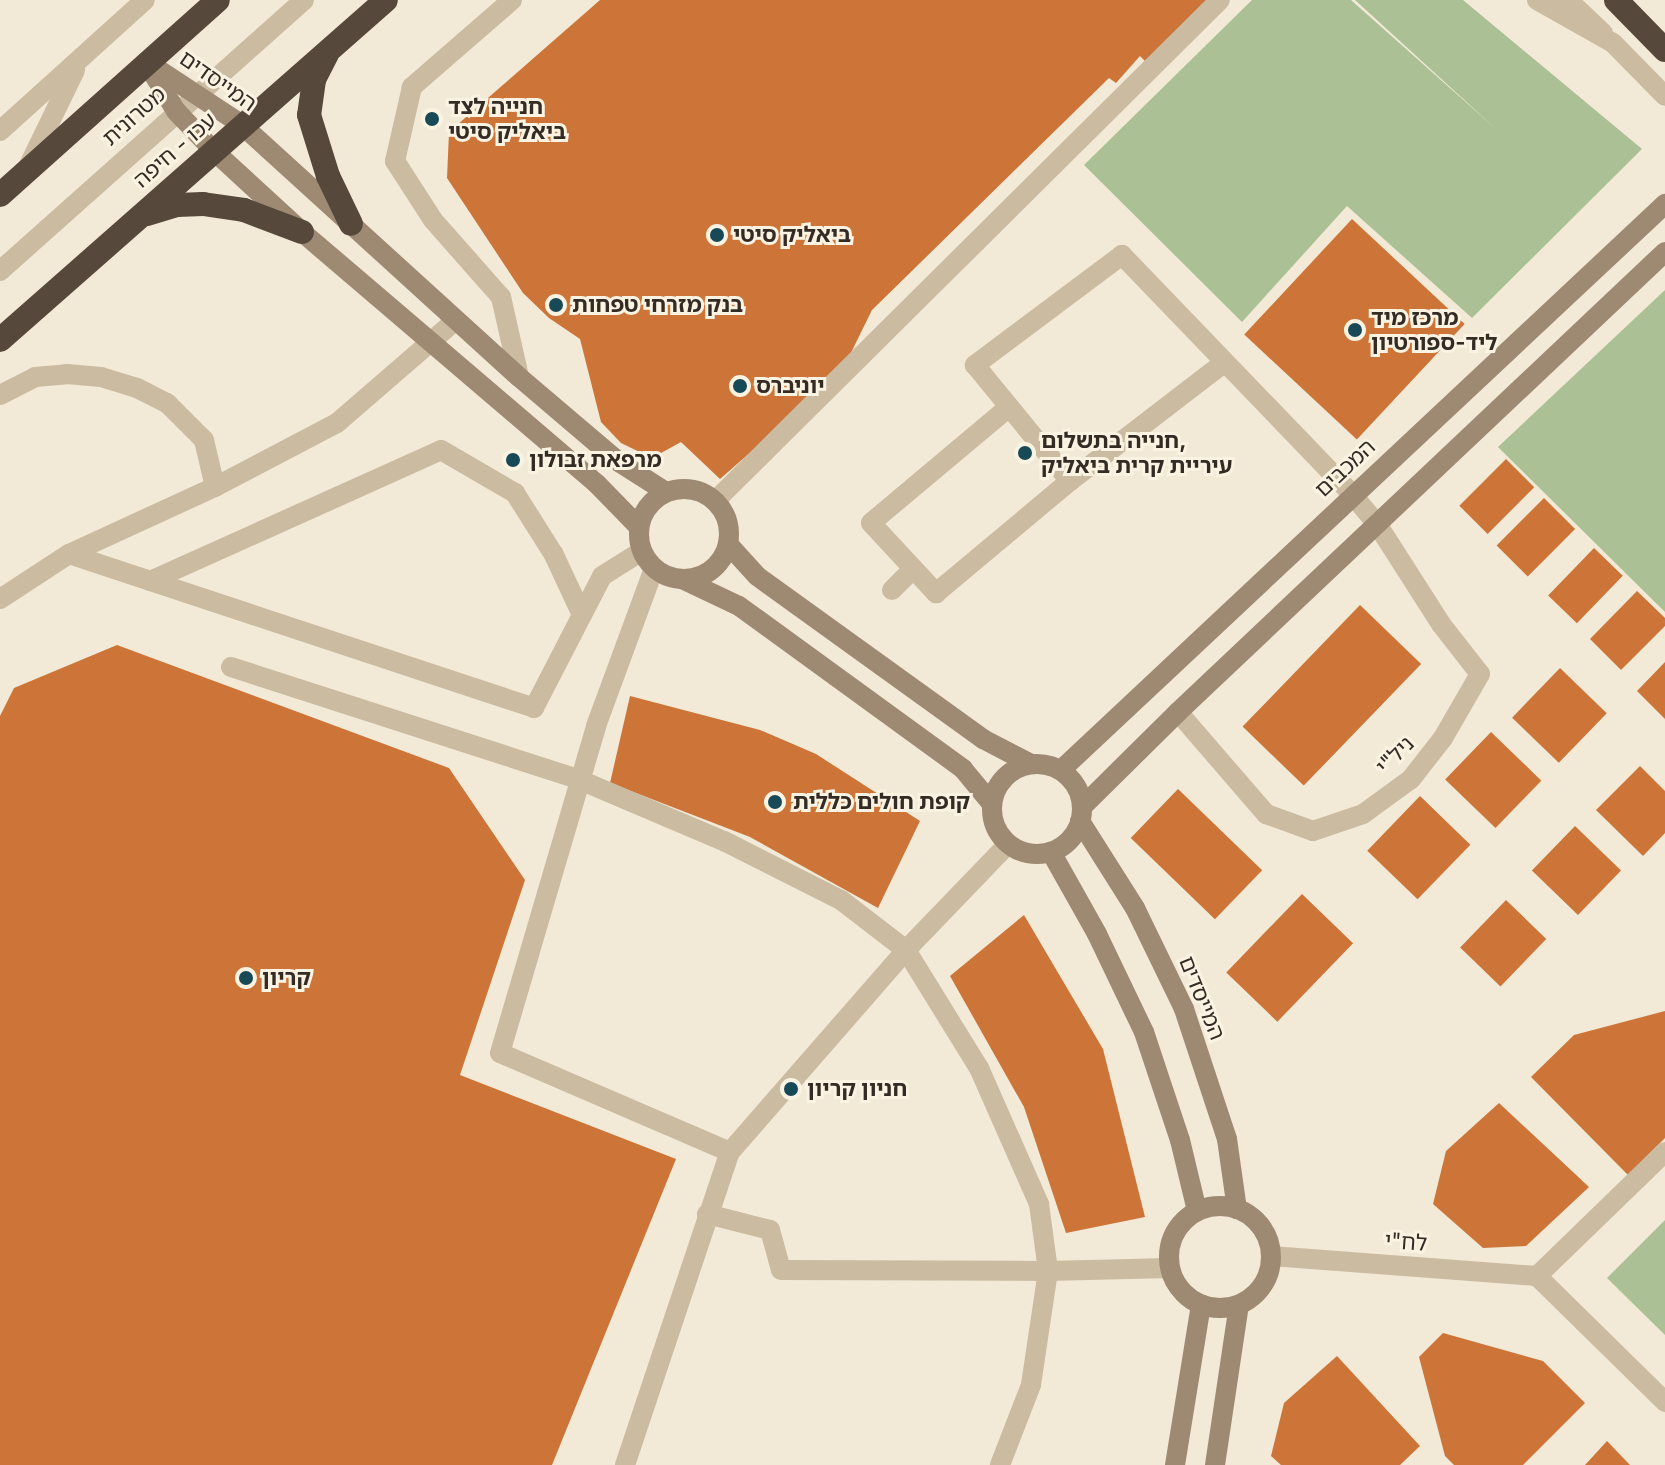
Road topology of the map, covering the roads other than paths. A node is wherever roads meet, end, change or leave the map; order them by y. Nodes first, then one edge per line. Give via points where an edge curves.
1 (143, 0) edge
2 (218, 0) edge
3 (304, 0) edge
4 (386, 0) edge
5 (512, 0) edge
6 (1220, 0) edge
7 (1537, 0) edge
8 (1568, 0) edge
9 (1616, 0) edge
10 (1613, 43) junction
11 (329, 48) junction
12 (1665, 50) edge
13 (80, 59) junction
14 (146, 62) junction
15 (197, 92) junction
16 (1665, 96) edge
17 (176, 111) junction
18 (242, 125) junction
19 (0, 131) edge
20 (214, 151) junction
21 (26, 172) junction
22 (0, 195) edge
23 (1665, 204) edge
24 (134, 220) junction
25 (351, 224) junction
26 (302, 232) junction
27 (1665, 252) edge
28 (0, 271) edge
29 (456, 320) junction
30 (0, 340) edge
31 (433, 344) junction
32 (1225, 362) junction
33 (519, 377) junction
34 (0, 395) edge
35 (1009, 407) junction
36 (1070, 481) junction
37 (215, 487) junction
38 (666, 492) junction
39 (1352, 494) junction
40 (715, 501) junction
41 (1377, 524) junction
42 (639, 527) junction
43 (728, 544) junction
44 (69, 554) junction
45 (648, 560) junction
46 (913, 569) junction
47 (682, 579) junction
48 (150, 581) junction
49 (892, 590) dead end
50 (0, 599) edge
51 (582, 615) junction
52 (231, 667) dead end
53 (1178, 712) junction
54 (1031, 764) junction
55 (1061, 770) junction
56 (580, 780) junction
57 (992, 804) junction
58 (1081, 814) junction
59 (1008, 844) junction
60 (1051, 852) junction
61 (906, 950) junction
62 (730, 1152) junction
63 (1665, 1152) edge
64 (1237, 1209) junction
65 (1197, 1211) junction
66 (707, 1214) junction
67 (1271, 1256) junction
68 (1170, 1268) junction
69 (1048, 1271) junction
70 (1537, 1276) junction
71 (1201, 1304) junction
72 (1239, 1305) junction
73 (1665, 1402) edge
74 (625, 1465) edge
75 (1000, 1465) edge
76 (1175, 1465) edge
77 (1215, 1465) edge

1 - 13 street
2 - 14 highway
3 - 15 street, מטרונית
4 - 11 highway, עכו - חיפה
5 - 33 street via 412,87 395,161 433,220 501,297
6 - 40 street
7 - 10 street
8 - 10 street
9 - 12 highway
10 - 16 street
11 - 18 highway, עכו - חיפה
11 - 25 highway via 314,80 309,115 328,176
13 - 19 street
13 - 21 street
14 - 15 street, המייסדים
14 - 17 street, המייסדים
14 - 21 highway
15 - 17 street, מטרונית
15 - 18 street, המייסדים
17 - 20 street, המייסדים
17 - 28 street, מטרונית
18 - 20 highway, עכו - חיפה
18 - 25 street, המייסדים
20 - 24 highway, עכו - חיפה
20 - 26 street, המייסדים
21 - 22 highway
23 - 39 street, המכבים
24 - 26 highway via 177,205 203,204 244,210
24 - 30 highway, עכו - חיפה
25 - 29 street, המייסדים
26 - 31 street, המייסדים
27 - 41 street
29 - 31 street
29 - 33 street, המייסדים
31 - 37 street via 337,423
31 - 42 street, המייסדים via 597,484
32 - 35 street via 1122,255 975,365
32 - 36 street
32 - 39 street
33 - 38 street, המייסדים via 619,462
34 - 37 street via 35,377 67,374 137,388 167,403 204,440
35 - 36 street
35 - 46 street via 871,523
36 - 46 street via 936,593
37 - 44 street
38 - 40 street via 690,489
38 - 42 street via 648,506
39 - 41 street
39 - 55 street, המכבים
40 - 43 street via 729,528
41 - 53 street
41 - 53 street, ניל"י via 1480,674 1443,738 1411,779 1363,814 1313,831 1266,814
42 - 45 street
43 - 47 street via 712,569
43 - 54 street via 782,594 983,739
44 - 48 street
44 - 50 street
45 - 47 street via 667,576
45 - 51 street via 602,576
45 - 56 street
46 - 49 street
47 - 57 street via 739,606 814,660 963,769
48 - 51 street via 534,708
48 - 51 street via 441,450 515,493 554,555
52 - 56 street
53 - 58 street
54 - 55 street
54 - 57 street via 1005,776
55 - 58 street via 1072,780
56 - 61 street via 724,841 841,900
56 - 62 street via 500,1053
57 - 59 street via 992,819
58 - 60 street via 1074,835
58 - 64 street, המייסדים via 1184,1009 1227,1139
59 - 60 street via 1036,854
59 - 61 street
60 - 65 street via 1144,1032
61 - 62 street
61 - 69 street via 979,1068 1039,1204
62 - 66 street
63 - 70 street
64 - 65 street
64 - 67 street via 1261,1227
65 - 68 street via 1174,1235
66 - 69 street via 770,1230 781,1270
66 - 74 street
67 - 70 street, לח"י
67 - 72 street via 1263,1285
68 - 69 street
68 - 71 street via 1181,1290
69 - 75 street via 1031,1385
70 - 73 street
71 - 72 street
71 - 76 street
72 - 77 street

